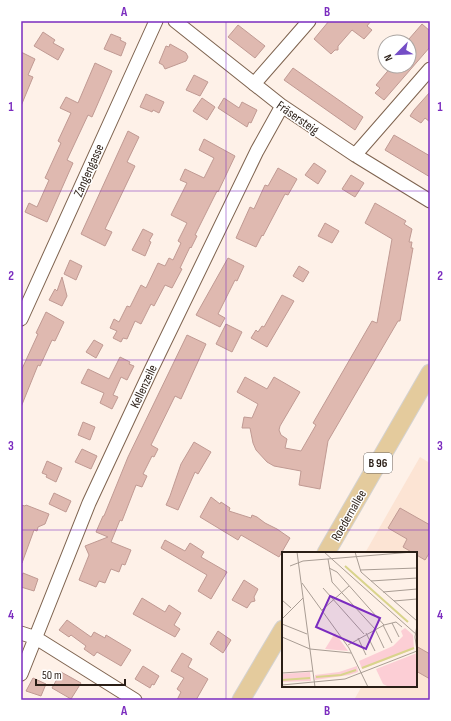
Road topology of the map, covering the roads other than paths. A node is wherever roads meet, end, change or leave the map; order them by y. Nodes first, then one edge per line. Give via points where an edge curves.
1 (156, 21) edge
2 (175, 21) edge
3 (309, 21) edge
4 (430, 69) edge
5 (254, 84) junction
6 (282, 106) junction
7 (355, 156) junction
8 (430, 201) edge
9 (21, 320) edge
10 (430, 373) edge
11 (327, 552) edge
12 (282, 630) edge
13 (21, 633) edge
14 (36, 638) junction
15 (21, 674) edge
16 (135, 700) edge
17 (241, 700) edge

1 - 9 street, Zangengasse
2 - 5 street, Fräsersteig
3 - 5 street
4 - 7 street
5 - 6 street, Fräsersteig
6 - 7 street, Fräsersteig
6 - 14 street, Kellenzeile via 247,172 89,503
7 - 8 street, Fräsersteig
10 - 11 main road, Roedernallee / B 96
12 - 17 main road
13 - 14 street
14 - 15 street, Kellenzeile
14 - 16 street

